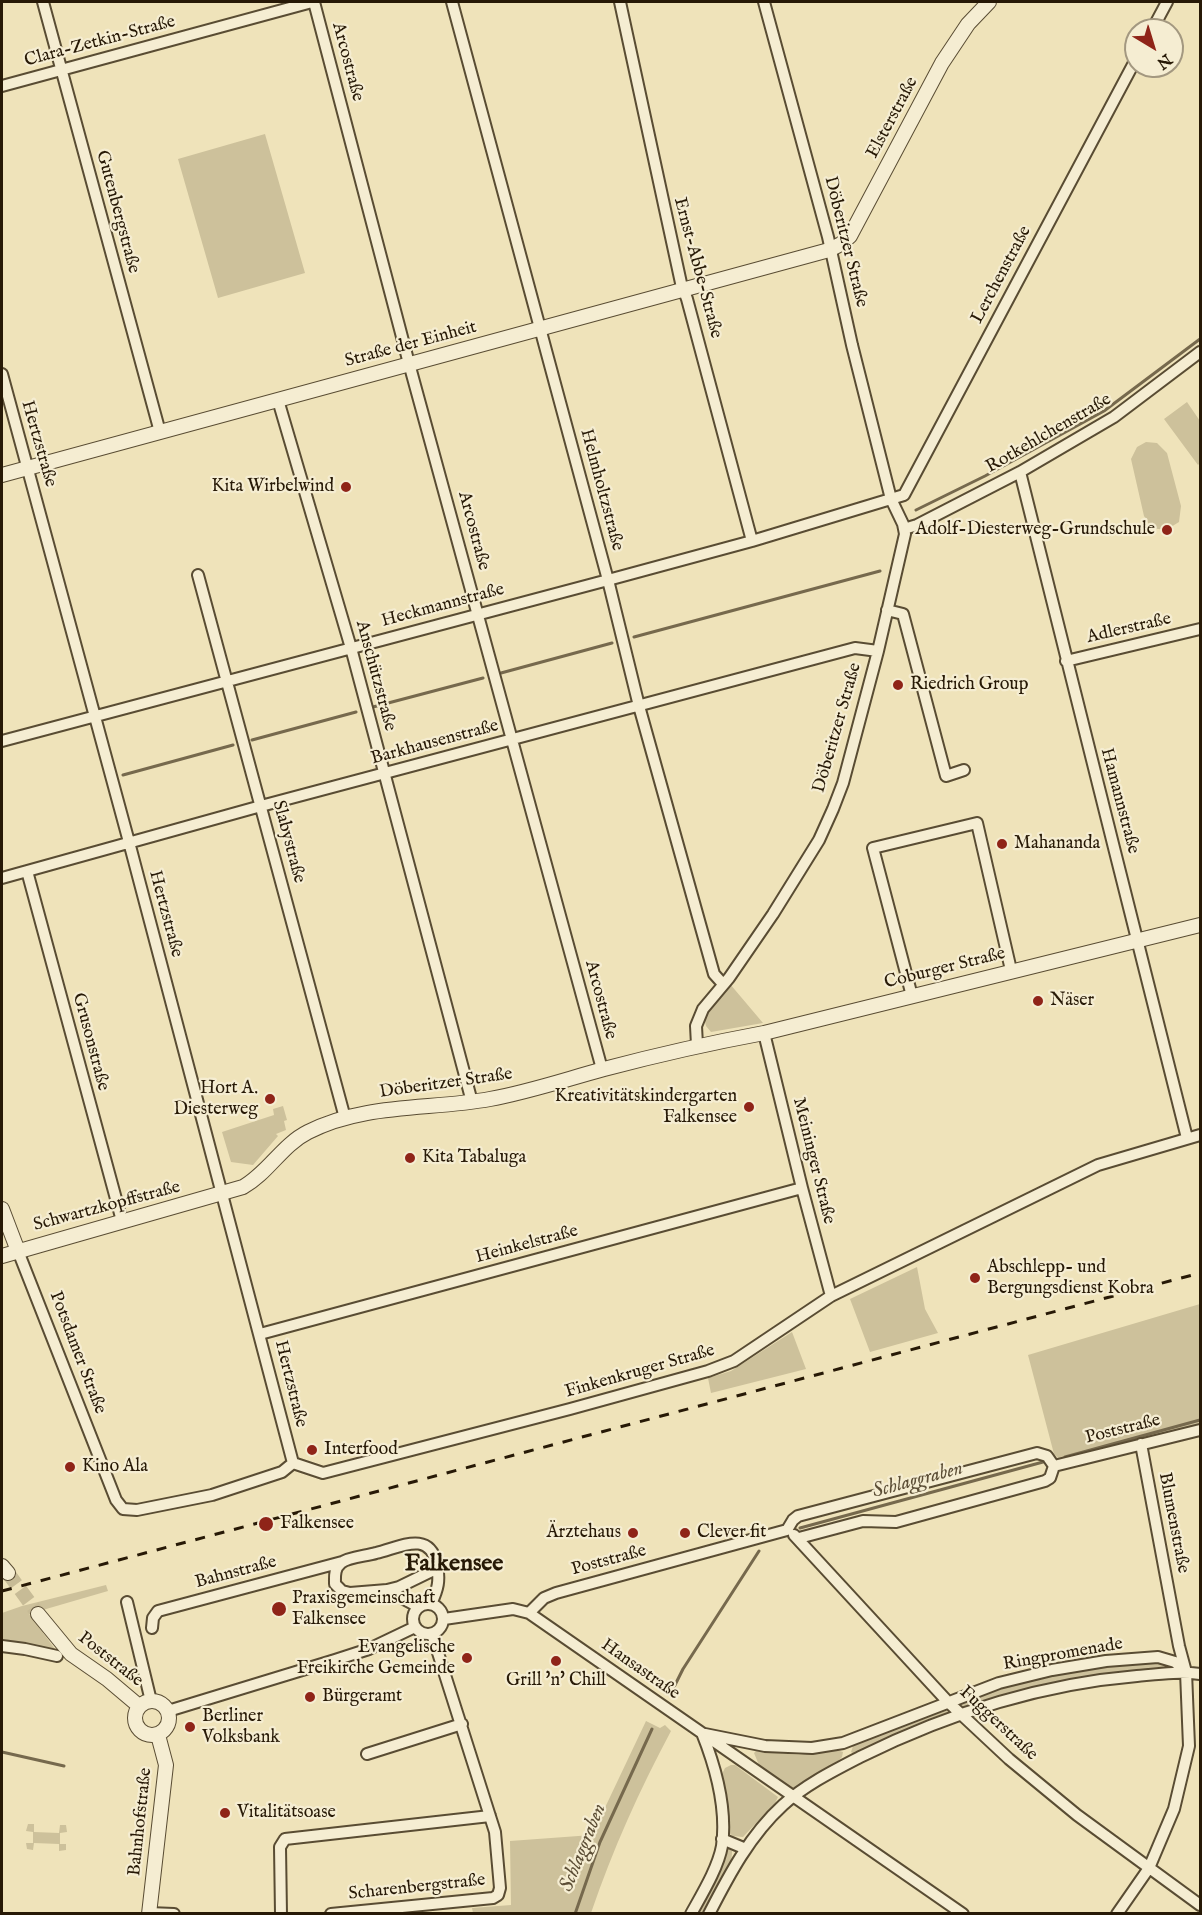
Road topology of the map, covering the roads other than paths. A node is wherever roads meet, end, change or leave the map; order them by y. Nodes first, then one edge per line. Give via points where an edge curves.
1 (43, 2) edge
2 (309, 2) edge
3 (452, 2) edge
4 (620, 2) edge
5 (764, 2) edge
6 (989, 2) edge
7 (1167, 2) edge
8 (1158, 18) edge
9 (61, 69) junction
10 (1126, 78) edge
11 (2, 86) edge
12 (829, 250) junction
13 (684, 291) junction
14 (539, 328) junction
15 (1200, 352) edge
16 (410, 364) junction
17 (2, 374) edge
18 (278, 400) junction
19 (160, 432) junction
20 (28, 468) junction
21 (1020, 472) junction
22 (2, 475) edge
23 (891, 499) junction
24 (904, 529) junction
25 (752, 541) junction
26 (198, 575) dead end
27 (608, 580) junction
28 (886, 610) junction
29 (478, 614) junction
30 (1200, 629) edge
31 (351, 648) junction
32 (878, 651) junction
33 (1066, 661) junction
34 (228, 681) junction
35 (639, 706) junction
36 (95, 716) junction
37 (512, 740) junction
38 (2, 741) edge
39 (964, 770) dead end
40 (384, 774) junction
41 (261, 806) junction
42 (129, 842) junction
43 (27, 872) junction
44 (2, 878) edge
45 (1200, 925) edge
46 (1138, 940) junction
47 (1011, 970) junction
48 (723, 984) junction
49 (912, 996) junction
50 (764, 1033) junction
51 (697, 1046) junction
52 (602, 1069) junction
53 (472, 1102) junction
54 (345, 1118) junction
55 (1200, 1134) edge
56 (1187, 1138) junction
57 (802, 1188) junction
58 (222, 1195) junction
59 (2, 1209) edge
60 (122, 1221) junction
61 (18, 1251) junction
62 (2, 1256) edge
63 (831, 1296) junction
64 (260, 1334) junction
65 (1200, 1430) edge
66 (1142, 1448) junction
67 (293, 1463) junction
68 (1054, 1466) junction
69 (787, 1530) junction
70 (799, 1538) junction
71 (342, 1562) junction
72 (438, 1568) junction
73 (387, 1590) junction
74 (127, 1602) dead end
75 (431, 1604) junction
76 (420, 1607) junction
77 (529, 1613) junction
78 (38, 1614) tunnel mouth
79 (444, 1619) junction
80 (415, 1627) junction
81 (152, 1628) dead end
82 (432, 1634) junction
83 (2, 1646) edge
84 (57, 1656) dead end
85 (1186, 1672) junction
86 (1200, 1674) edge
87 (948, 1702) junction
88 (145, 1704) junction
89 (168, 1711) junction
90 (961, 1715) junction
91 (462, 1724) junction
92 (702, 1733) junction
93 (158, 1735) junction
94 (843, 1743) junction
95 (367, 1754) dead end
96 (854, 1760) junction
97 (793, 1797) junction
98 (490, 1816) junction
99 (722, 1839) junction
100 (746, 1849) junction
101 (1149, 1868) junction
102 (1200, 1905) edge
103 (149, 1913) edge
104 (174, 1914) edge
105 (281, 1914) edge
106 (331, 1914) edge
107 (691, 1914) edge
108 (709, 1914) edge
109 (963, 1914) edge
110 (1117, 1914) edge

1 - 9 street, Gutenbergstraße
2 - 9 street, Clara-Zetkin-Straße
2 - 16 street, Arcostraße
3 - 14 street, Helmholtzstraße
4 - 13 street, Ernst-Abbe-Straße
5 - 12 street, Döberitzer Straße
6 - 12 street, Elsterstraße via 968,24 942,63 850,236
7 - 8 street
9 - 11 street, Clara-Zetkin-Straße
9 - 19 street, Gutenbergstraße
10 - 23 street, Lerchenstraße via 904,495
12 - 13 street, Straße der Einheit
12 - 23 street, Döberitzer Straße
13 - 14 street, Straße der Einheit
13 - 25 street, Ernst-Abbe-Straße
14 - 16 street, Straße der Einheit
14 - 27 street, Helmholtzstraße
15 - 21 street, Rotkehlchenstraße via 1114,417
16 - 18 street, Straße der Einheit
16 - 29 street, Arcostraße
17 - 20 street, Hertzstraße
18 - 19 street, Straße der Einheit
18 - 31 street, Anschützstraße
19 - 20 street, Straße der Einheit
20 - 22 street, Straße der Einheit
20 - 36 street, Hertzstraße
21 - 24 street, Rotkehlchenstraße
21 - 33 street, Hamannstraße
23 - 24 street, Döberitzer Straße
23 - 25 street, Heckmannstraße
24 - 28 street, Döberitzer Straße
25 - 27 street, Heckmannstraße
26 - 34 street, Slabystraße
27 - 29 street, Heckmannstraße
27 - 35 street, Helmholtzstraße
28 - 32 street, Döberitzer Straße
28 - 39 street via 903,614 946,776
29 - 31 street, Heckmannstraße
29 - 37 street, Arcostraße
30 - 33 street, Adlerstraße
31 - 34 street, Heckmannstraße
31 - 40 street, Anschützstraße
32 - 35 street, Barkhausenstraße via 855,648
32 - 48 street, Döberitzer Straße via 843,783 819,840
33 - 46 street, Hamannstraße
34 - 36 street, Heckmannstraße
34 - 41 street, Slabystraße
35 - 37 street, Barkhausenstraße
35 - 48 street, Helmholtzstraße via 714,974
36 - 38 street, Heckmannstraße
36 - 42 street, Hertzstraße
37 - 40 street, Barkhausenstraße
37 - 52 street, Arcostraße
40 - 41 street, Barkhausenstraße
40 - 53 street, Anschützstraße
41 - 42 street, Barkhausenstraße
41 - 54 street, Slabystraße
42 - 43 street, Barkhausenstraße
42 - 58 street, Hertzstraße
43 - 44 street, Barkhausenstraße
43 - 60 street, Grusonstraße
45 - 46 street, Coburger Straße
46 - 47 street, Coburger Straße
46 - 56 street, Hamannstraße
47 - 49 street, Coburger Straße
47 - 49 street via 977,823 873,848
48 - 51 street, Döberitzer Straße via 699,1017
49 - 50 street, Coburger Straße
50 - 51 street, Coburger Straße
50 - 57 street, Meininger Straße
51 - 52 street, Döberitzer Straße
52 - 53 street, Döberitzer Straße
53 - 54 street, Döberitzer Straße
54 - 58 street, Döberitzer Straße via 307,1132 257,1179
55 - 56 street, Finkenkruger Straße
56 - 63 street, Finkenkruger Straße via 1098,1164
57 - 63 street, Meininger Straße
57 - 64 street, Heinkelstraße
58 - 60 street, Schwartzkopffstraße
58 - 64 street, Hertzstraße
59 - 61 street, Potsdamer Straße
60 - 61 street, Schwartzkopffstraße
61 - 62 street, Schwartzkopffstraße
61 - 67 street, Potsdamer Straße via 116,1500 123,1509 137,1510 212,1495 282,1472
63 - 67 street, Finkenkruger Straße via 734,1361 708,1371 323,1473
64 - 67 street, Hertzstraße
65 - 66 street, Poststraße
66 - 68 street, Poststraße
66 - 85 street, Blumenstraße
68 - 69 street, Poststraße via 1047,1456 1037,1453 798,1516
68 - 70 street, Poststraße via 1045,1481 896,1522 863,1521
69 - 70 street
69 - 77 street, Poststraße via 556,1593 544,1598
70 - 87 street, Fuggerstraße
71 - 72 street, Bahnstraße via 424,1544 432,1548
71 - 73 street via 335,1572 335,1584 342,1591
71 - 81 street, Bahnstraße via 158,1611
72 - 73 street
72 - 75 street via 440,1585
73 - 76 street
74 - 88 street
75 - 76 street
75 - 79 street via 440,1609
76 - 80 street via 414,1615
77 - 79 street via 513,1609
77 - 92 street, Hansastraße
78 - 88 street, Poststraße via 71,1654
79 - 82 street via 441,1628
80 - 82 street
80 - 89 street via 369,1649
82 - 91 street, Scharenbergstraße
83 - 84 street, Poststraße
85 - 86 street, Ringpromenade
85 - 87 street, Ringpromenade via 1174,1662 1158,1657 1106,1661 999,1683
85 - 90 street, Ringpromenade via 1062,1686
85 - 101 street, Blumenstraße via 1189,1746 1174,1809
87 - 90 street, Fuggerstraße
87 - 94 street, Ringpromenade
88 - 89 street via 159,1702
88 - 93 street via 135,1715 138,1730 149,1736
89 - 93 street via 169,1722
90 - 96 street, Ringpromenade
90 - 101 street, Fuggerstraße via 1077,1815
91 - 95 street
91 - 98 street, Scharenbergstraße
92 - 94 street, Ringpromenade via 765,1746 812,1748
92 - 97 street, Hansastraße
92 - 99 street via 714,1764
93 - 103 street, Bahnhofstraße via 166,1765
94 - 96 street
96 - 97 street, Ringpromenade
97 - 100 street, Ringpromenade
97 - 109 street
98 - 105 street via 285,1839 280,1847
98 - 106 street, Scharenbergstraße via 495,1832 498,1895
99 - 100 street
99 - 107 street via 709,1879
100 - 108 street, Ringpromenade
101 - 102 street, Fuggerstraße
101 - 110 street, Blumenstraße
103 - 104 street

